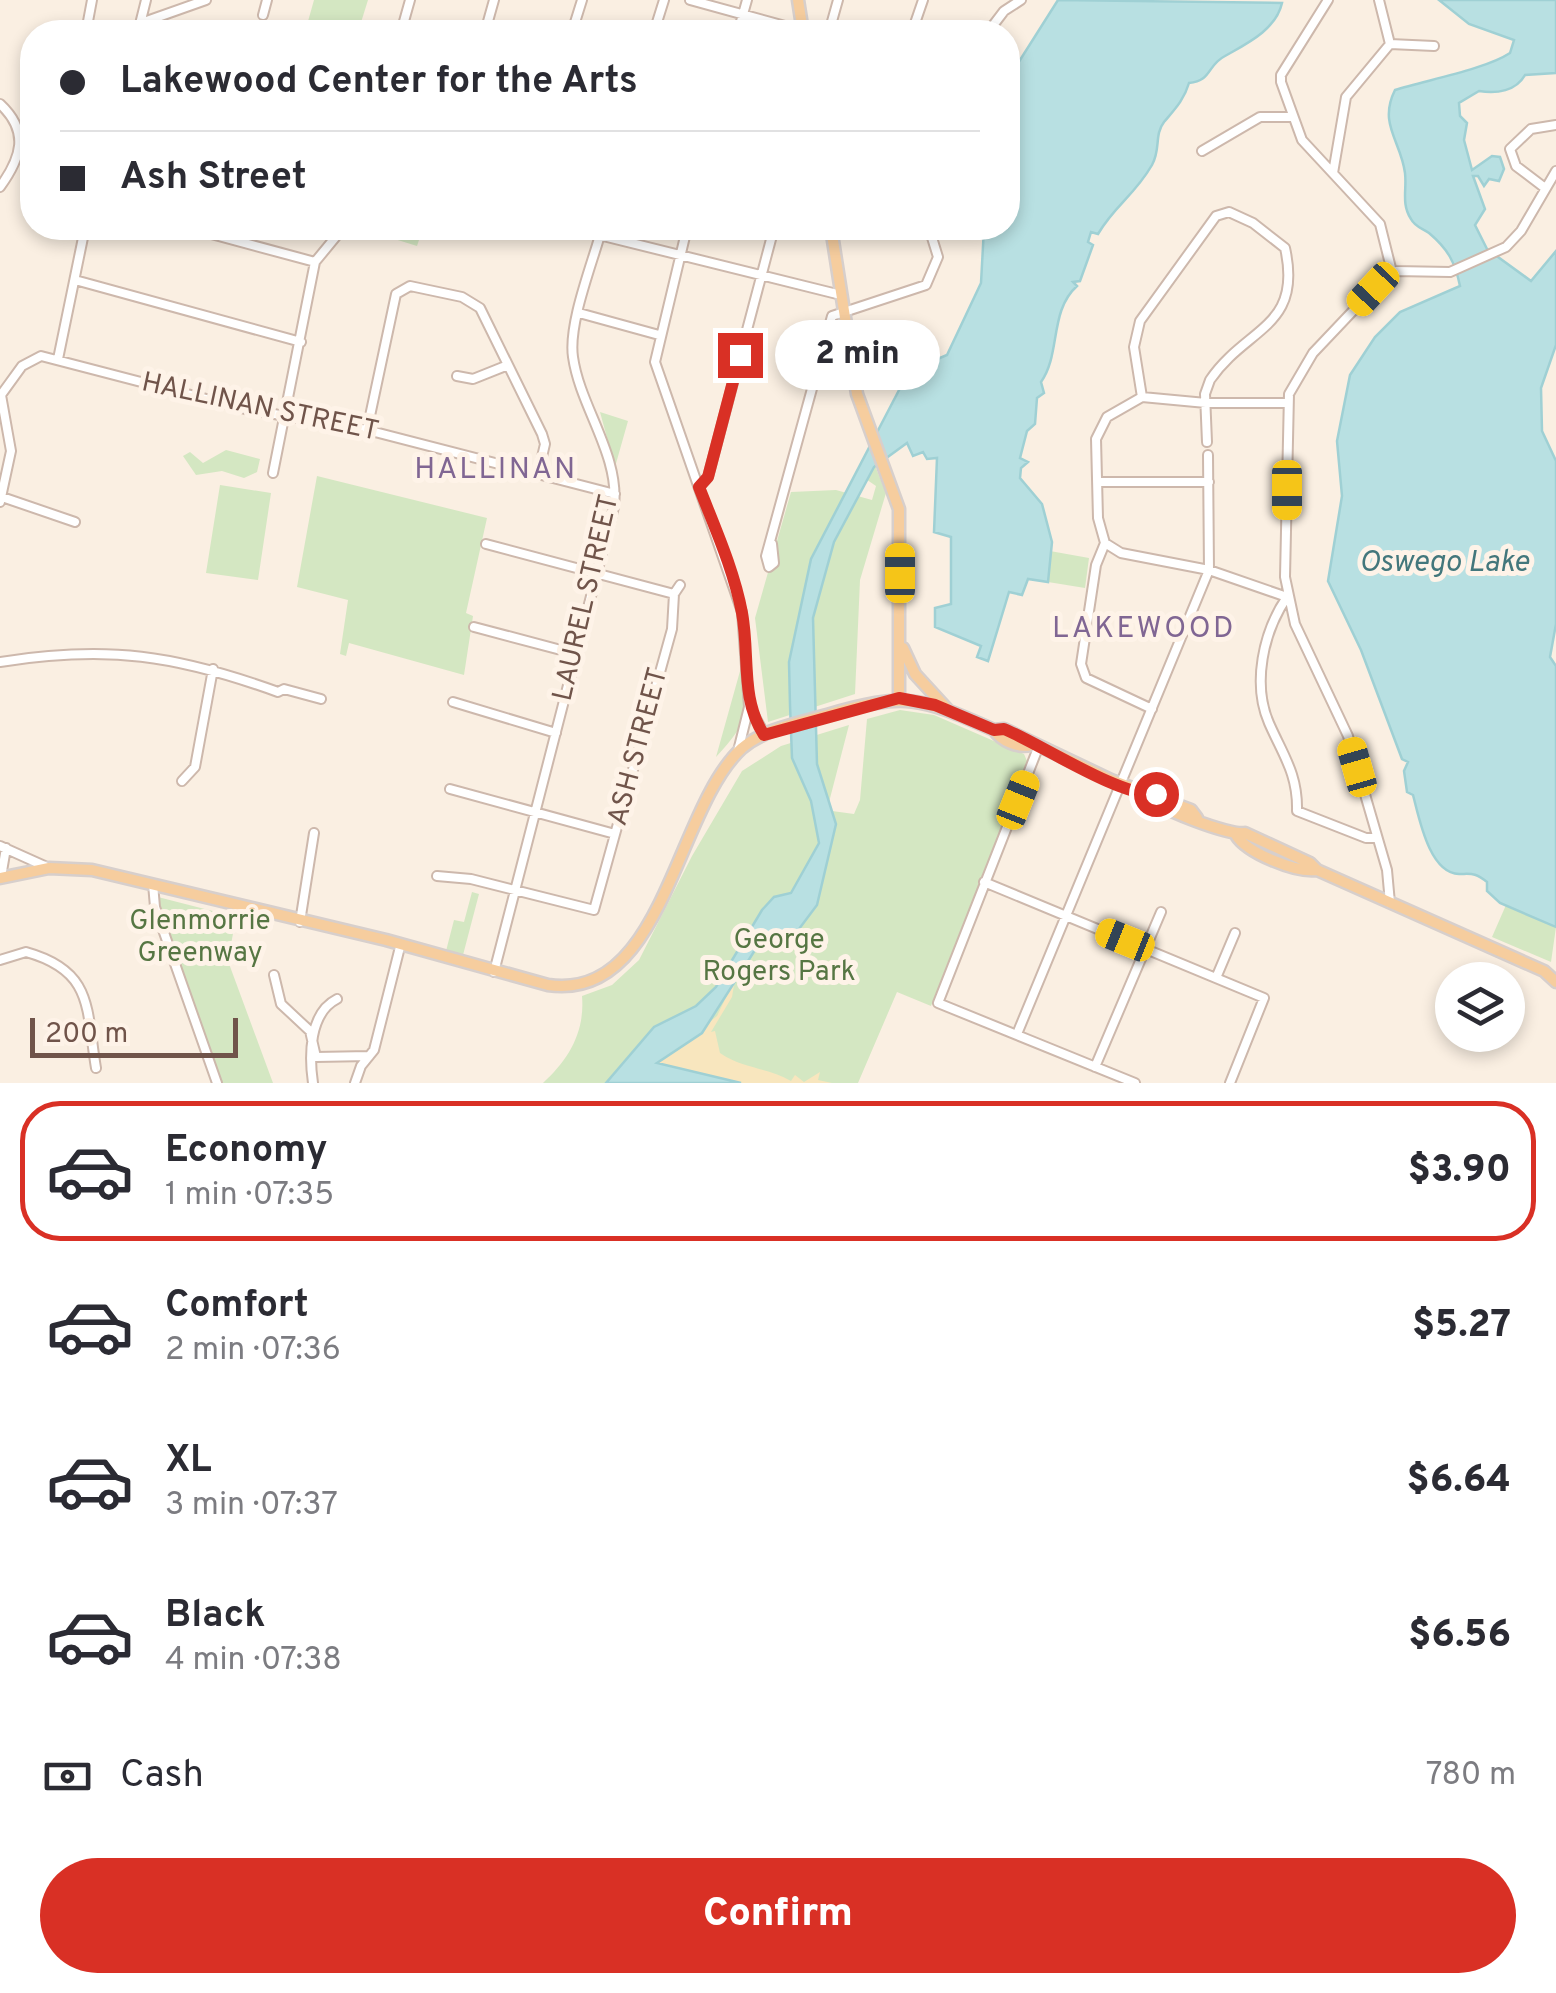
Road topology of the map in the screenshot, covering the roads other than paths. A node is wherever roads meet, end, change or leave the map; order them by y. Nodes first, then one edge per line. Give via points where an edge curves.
1 (206, 0) edge
2 (266, 0) edge
3 (690, 0) edge
4 (746, 0) edge
5 (1021, 0) edge
6 (1328, 0) edge
7 (1379, 0) edge
8 (263, 15) dead end
9 (743, 15) junction
10 (159, 20) edge
11 (742, 20) edge
12 (761, 20) edge
13 (997, 20) edge
14 (1390, 44) junction
15 (1434, 46) dead end
16 (0, 104) edge
17 (1293, 117) junction
18 (1556, 125) edge
19 (20, 138) edge
20 (20, 146) edge
21 (1202, 151) dead end
22 (1556, 171) edge
23 (1333, 173) junction
24 (0, 186) edge
25 (1544, 188) junction
26 (82, 240) edge
27 (233, 240) edge
28 (333, 240) edge
29 (599, 240) edge
30 (629, 240) edge
31 (684, 240) edge
32 (771, 240) edge
33 (834, 240) edge
34 (932, 240) edge
35 (680, 256) junction
36 (315, 262) junction
37 (1392, 272) junction
38 (761, 277) junction
39 (74, 280) junction
40 (842, 295) junction
41 (844, 309) junction
42 (579, 313) junction
43 (659, 335) junction
44 (301, 342) junction
45 (58, 359) junction
46 (508, 364) junction
47 (457, 376) dead end
48 (1, 395) edge
49 (1142, 397) junction
50 (1206, 403) junction
51 (1287, 403) junction
52 (1, 416) edge
53 (287, 416) junction
54 (367, 430) junction
55 (1207, 442) dead end
56 (1208, 455) dead end
57 (272, 474) dead end
58 (538, 474) junction
59 (1099, 482) junction
60 (1208, 482) junction
61 (699, 487) junction
62 (615, 494) junction
63 (1, 499) edge
64 (75, 522) dead end
65 (1105, 543) junction
66 (486, 544) dead end
67 (772, 544) dead end
68 (1209, 570) junction
69 (597, 574) junction
70 (680, 584) dead end
71 (674, 594) junction
72 (1287, 598) junction
73 (474, 626) dead end
74 (900, 640) junction
75 (576, 654) junction
76 (0, 662) edge
77 (214, 669) junction
78 (899, 698) junction
79 (321, 699) dead end
80 (453, 702) dead end
81 (749, 707) junction
82 (1152, 709) junction
83 (949, 710) junction
84 (556, 732) junction
85 (768, 733) junction
86 (1035, 747) junction
87 (736, 755) junction
88 (182, 781) dead end
89 (1120, 784) junction
90 (450, 789) dead end
91 (536, 813) junction
92 (314, 833) dead end
93 (615, 834) junction
94 (1376, 838) junction
95 (3, 847) edge
96 (49, 868) junction
97 (438, 876) dead end
98 (1, 878) edge
99 (984, 882) junction
100 (153, 884) junction
101 (515, 892) junction
102 (1390, 903) junction
103 (1160, 912) dead end
104 (1066, 916) junction
105 (300, 922) junction
106 (1235, 933) dead end
107 (397, 947) junction
108 (1145, 949) junction
109 (0, 960) edge
110 (1550, 971) edge
111 (494, 972) junction
112 (274, 975) dead end
113 (1216, 978) junction
114 (1556, 982) edge
115 (337, 998) dead end
116 (1017, 1034) junction
117 (312, 1040) junction
118 (370, 1056) junction
119 (1096, 1067) junction
120 (96, 1068) dead end
121 (217, 1083) edge
122 (313, 1083) edge
123 (355, 1083) edge
124 (1135, 1083) edge
125 (1230, 1083) edge

1 - 10 street
2 - 8 street
3 - 9 street
4 - 9 street
5 - 13 street
6 - 17 street via 1281,75
7 - 14 street
9 - 11 street
9 - 12 street
14 - 15 street
14 - 23 street via 1346,98
16 - 19 street
17 - 21 street via 1260,117
17 - 23 street via 1302,140
18 - 25 street via 1531,129 1510,149 1516,166
20 - 24 street via 15,168
22 - 25 street
23 - 37 street via 1380,224
25 - 37 street via 1518,236 1495,252 1455,270
26 - 39 street
27 - 36 street
28 - 36 street
29 - 42 street, LAUREL STREET
30 - 35 street
31 - 35 street
32 - 38 street
33 - 40 main road
34 - 41 street via 938,262 926,285
35 - 38 street
35 - 43 street
36 - 44 street
37 - 51 street via 1313,353
38 - 40 street
38 - 61 street via 708,477
39 - 44 street
39 - 45 street
40 - 41 main road
41 - 67 street via 832,316
41 - 74 main road via 857,394 900,515
42 - 43 street
42 - 62 street, LAUREL STREET via 573,360
43 - 61 street via 658,376
44 - 53 street
45 - 48 street via 28,361
45 - 53 street, HALLINAN STREET
46 - 47 street via 473,379
46 - 54 street via 474,303 404,288 391,303
46 - 58 street via 545,444
48 - 52 street
49 - 50 street
49 - 50 street via 1134,347 1140,322 1216,216 1229,212 1285,248 1289,284 1281,310 1214,373
49 - 59 street via 1100,427
50 - 51 street
50 - 55 street
51 - 72 street
52 - 63 street via 11,451
53 - 54 street, HALLINAN STREET
53 - 57 street
54 - 58 street, HALLINAN STREET
56 - 60 street
58 - 62 street, HALLINAN STREET
59 - 60 street
59 - 65 street
60 - 68 street
61 - 81 street via 742,612
62 - 69 street, LAUREL STREET
63 - 64 street
65 - 68 street via 1121,554
65 - 82 street via 1096,565 1084,676
66 - 69 street
68 - 72 street
68 - 82 street
69 - 71 street
69 - 75 street, LAUREL STREET
70 - 71 street, ASH STREET
71 - 93 street, ASH STREET via 672,629
72 - 94 street via 1348,736
72 - 94 street via 1264,653 1260,686 1268,720 1294,772 1296,811
73 - 75 street
74 - 78 main road
74 - 83 main road via 915,674
75 - 84 street, LAUREL STREET
76 - 77 street via 105,654
77 - 79 street
77 - 88 street via 195,766
78 - 83 main road
78 - 85 main road
80 - 84 street
81 - 85 street
81 - 87 street
82 - 89 street
83 - 86 main road via 999,738
84 - 91 street, LAUREL STREET
85 - 87 main road
86 - 89 main road
86 - 99 street
87 - 111 main road via 620,964 570,986
89 - 102 main road via 1156,794
89 - 104 street
90 - 91 street
91 - 93 street
91 - 101 street, LAUREL STREET
92 - 105 street
93 - 101 street, ASH STREET via 594,910
94 - 102 street
95 - 96 street
95 - 98 street
96 - 98 main road
96 - 100 main road
97 - 101 street
99 - 104 street
99 - 116 street via 938,1003
100 - 105 main road
100 - 121 street via 155,907
101 - 111 street, LAUREL STREET
102 - 110 main road
103 - 108 street
104 - 108 street
104 - 116 street
105 - 107 main road
106 - 113 street
107 - 111 main road
107 - 118 street
108 - 113 street
108 - 119 street
109 - 120 street via 26,952 72,974 87,1000
110 - 114 main road
112 - 117 street via 281,1004
113 - 125 street via 1264,998
115 - 117 street via 319,1018
116 - 119 street
117 - 118 street via 319,1058
117 - 122 street
118 - 123 street
119 - 124 street

